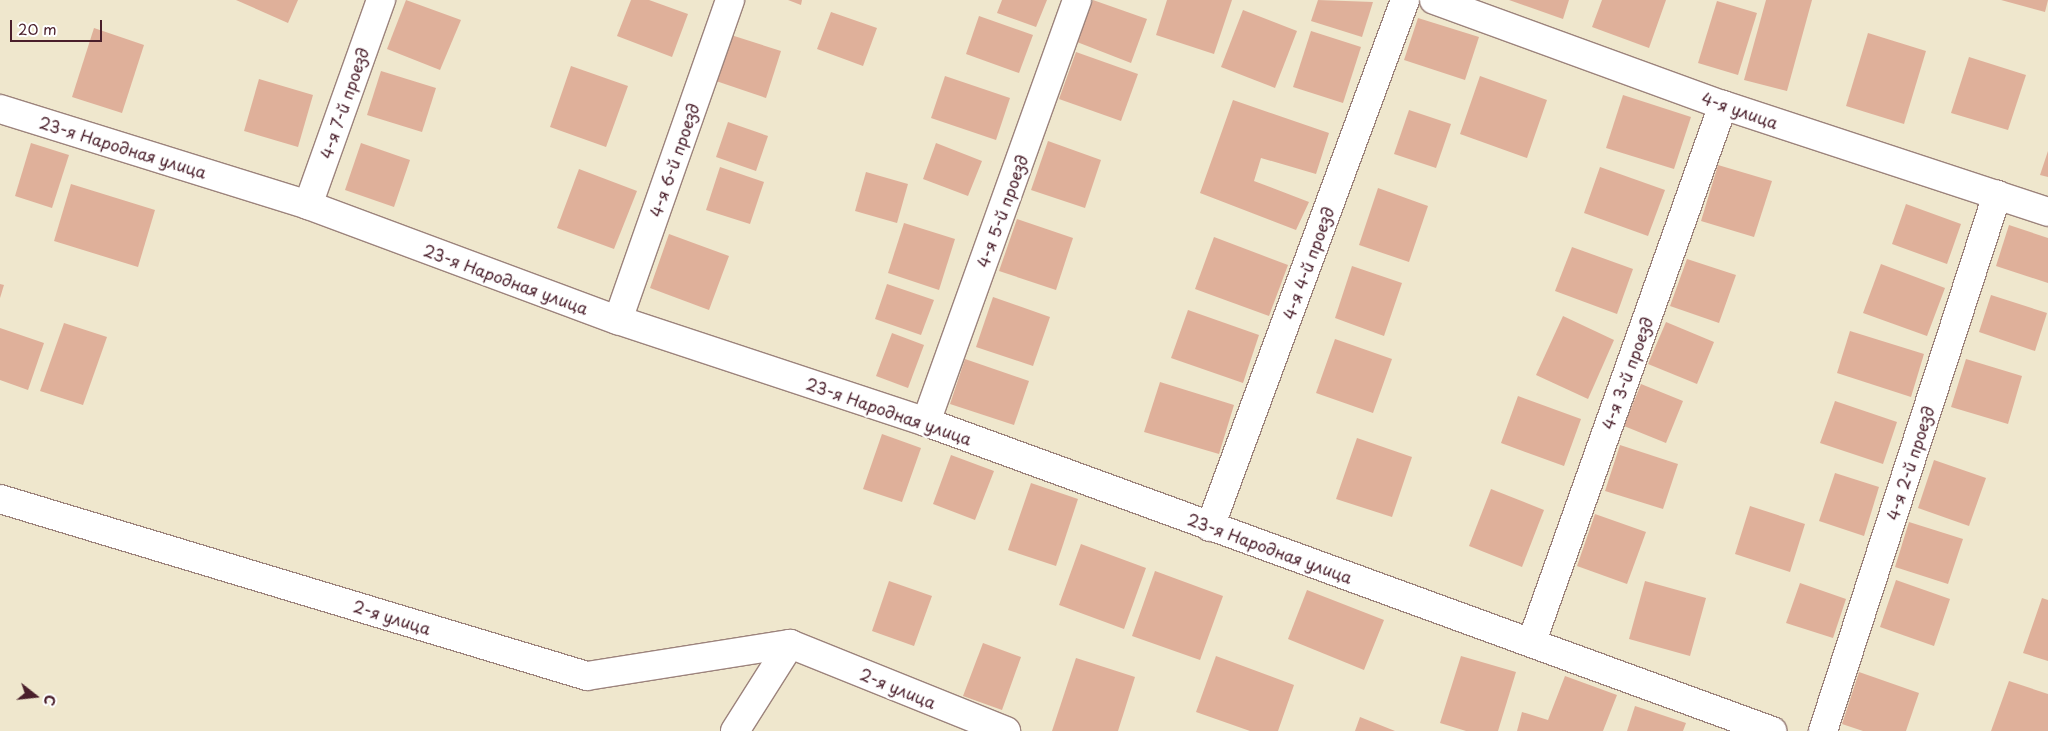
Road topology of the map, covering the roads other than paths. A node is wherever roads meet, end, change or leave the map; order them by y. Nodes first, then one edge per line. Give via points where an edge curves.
1 (381, 0) edge
2 (730, 0) edge
3 (1077, 0) edge
4 (1405, 0) edge
5 (1434, 0) edge
6 (1723, 105) junction
7 (0, 109) edge
8 (1997, 195) junction
9 (308, 205) junction
10 (2048, 212) edge
11 (618, 320) junction
12 (926, 422) junction
13 (0, 499) edge
14 (1210, 527) junction
15 (1532, 641) junction
16 (790, 644) junction
17 (736, 731) edge
18 (1006, 731) edge
19 (1772, 731) edge
20 (1823, 731) edge

1 - 9 street, 4-я 7-й проезд
2 - 11 street, 4-я 6-й проезд
3 - 12 street, 4-я 5-й проезд
4 - 14 street, 4-я 4-й проезд
5 - 6 street, 4-я улица
6 - 8 street, 4-я улица
6 - 15 street, 4-я 3-й проезд
7 - 9 street, 23-я Народная улица
8 - 10 street, 4-я улица
8 - 20 street, 4-я 2-й проезд
9 - 11 street, 23-я Народная улица
11 - 12 street, 23-я Народная улица
12 - 14 street, 23-я Народная улица
13 - 16 street, 2-я улица via 587,676
14 - 15 street, 23-я Народная улица
15 - 19 street, 23-я Народная улица
16 - 17 street
16 - 18 street, 2-я улица

